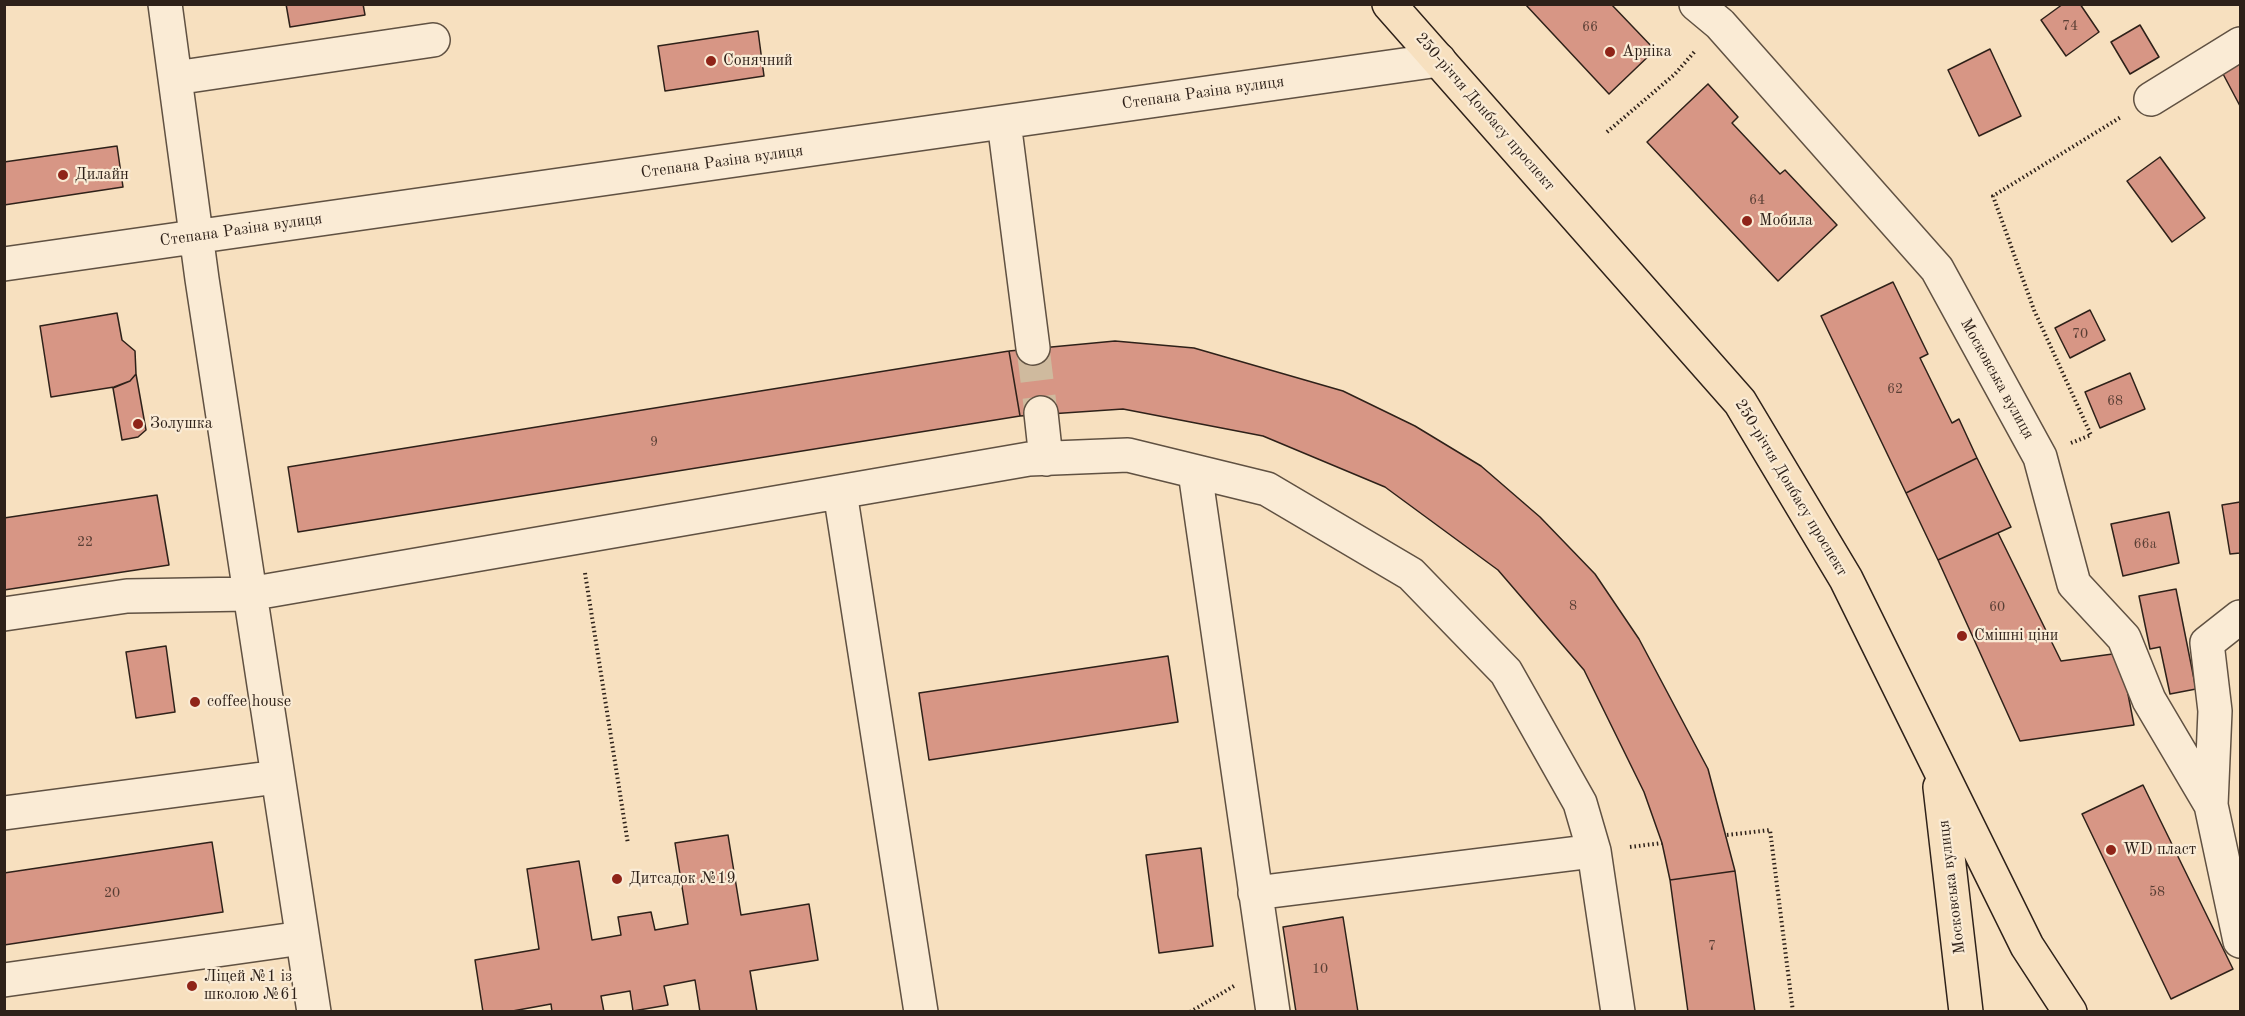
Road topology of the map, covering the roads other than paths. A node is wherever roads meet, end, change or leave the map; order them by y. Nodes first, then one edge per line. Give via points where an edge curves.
1 (165, 4) edge
2 (1389, 4) edge
3 (1696, 4) edge
4 (433, 40) dead end
5 (2241, 44) edge
6 (1439, 60) junction
7 (175, 78) junction
8 (2151, 99) road end
9 (1004, 122) junction
10 (195, 236) junction
11 (4, 264) edge
12 (1033, 348) tunnel mouth
13 (1041, 413) tunnel mouth
14 (1046, 459) junction
15 (1195, 472) junction
16 (840, 492) junction
17 (249, 594) junction
18 (4, 614) edge
19 (2241, 616) edge
20 (1937, 762) junction
21 (277, 777) junction
22 (2211, 805) junction
23 (4, 813) edge
24 (1594, 851) junction
25 (1255, 893) junction
26 (302, 938) junction
27 (2241, 941) edge
28 (4, 980) edge
29 (314, 1011) edge
30 (921, 1011) edge
31 (1273, 1011) edge
32 (1618, 1011) edge
33 (1966, 1011) edge
34 (2070, 1011) edge

1 - 7 street
2 - 6 main road, 250-річчя Донбасу проспект
3 - 22 street, Московська вулиця via 1720,24 1937,269 2040,457 2074,584 2124,638 2149,700
4 - 7 street
5 - 8 street
6 - 9 street, Степана Разіна вулиця
6 - 20 main road, 250-річчя Донбасу проспект via 1740,402 1846,579
7 - 10 street
9 - 10 street, Степана Разіна вулиця
9 - 12 street
10 - 11 street, Степана Разіна вулиця
10 - 17 street
13 - 14 street
14 - 15 street via 1128,456
14 - 16 street
15 - 24 street via 1267,489 1411,574 1506,672 1580,803
15 - 25 street
16 - 17 street
16 - 30 street
17 - 18 street via 127,596
17 - 21 street
19 - 22 street via 2207,643 2215,711
20 - 33 main road, Московська вулиця
20 - 34 main road, 250-річчя Донбасу проспект via 2027,946
21 - 23 street
21 - 26 street
22 - 27 street
24 - 25 street
24 - 32 street
25 - 31 street
26 - 28 street
26 - 29 street

